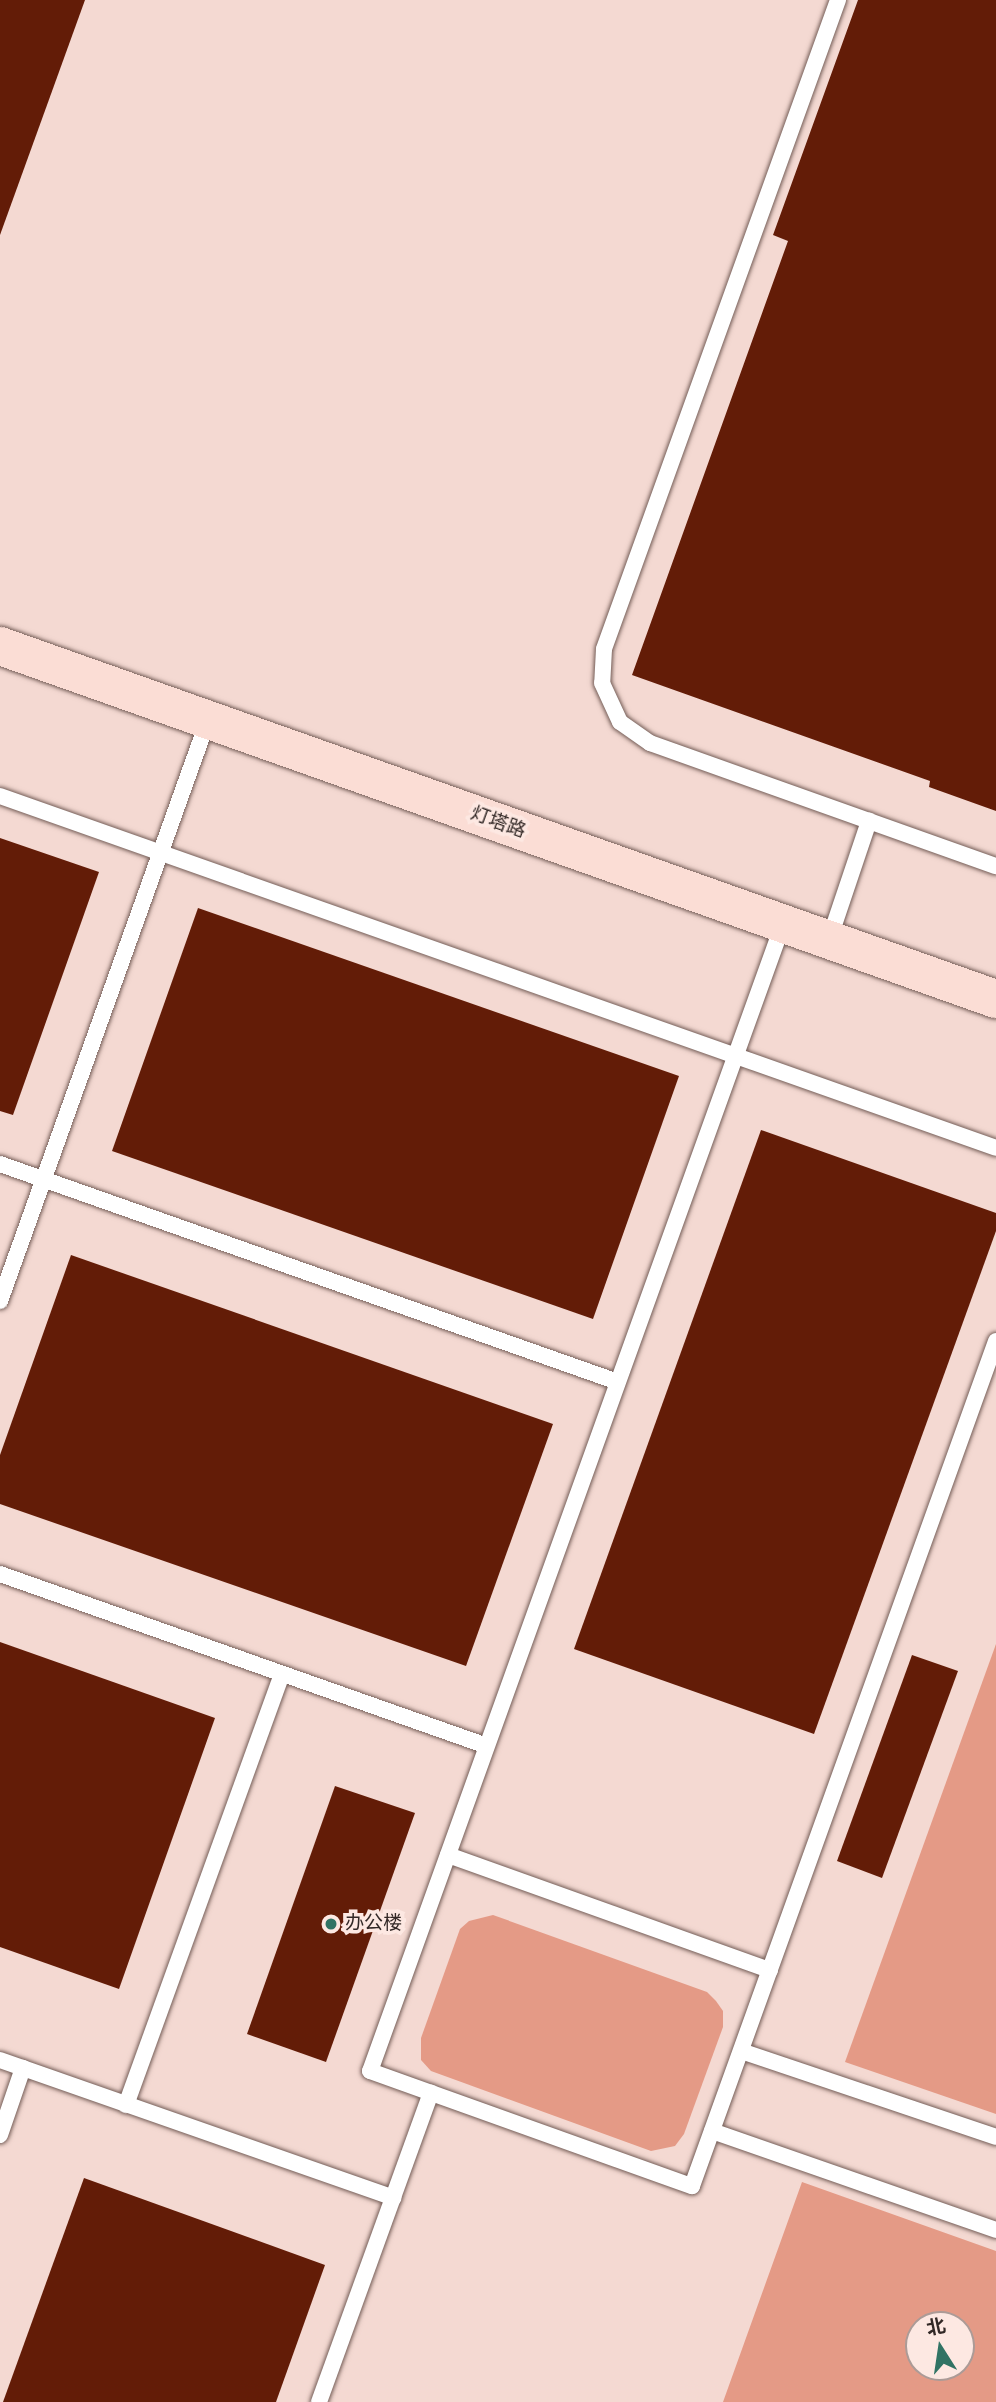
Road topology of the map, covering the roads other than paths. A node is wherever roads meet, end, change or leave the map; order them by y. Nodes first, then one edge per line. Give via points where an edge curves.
1 (838, 0) edge
2 (0, 646) edge
3 (209, 720) junction
4 (0, 796) edge
5 (869, 821) junction
6 (161, 853) junction
7 (996, 866) edge
8 (783, 924) junction
9 (829, 940) junction
10 (996, 999) edge
11 (736, 1056) junction
12 (996, 1148) edge
13 (0, 1164) edge
14 (44, 1179) junction
15 (0, 1301) edge
16 (996, 1341) edge
17 (618, 1382) junction
18 (0, 1574) edge
19 (282, 1674) junction
20 (487, 1746) junction
21 (448, 1855) junction
22 (770, 1970) junction
23 (741, 2051) junction
24 (0, 2060) edge
25 (23, 2068) junction
26 (431, 2092) junction
27 (126, 2105) junction
28 (712, 2131) junction
29 (0, 2135) edge
30 (996, 2137) edge
31 (393, 2198) junction
32 (996, 2230) edge
33 (319, 2402) edge

1 - 5 lane via 601,666 611,709 634,735
2 - 3 main road, 灯塔路
3 - 6 lane
3 - 8 main road, 灯塔路
4 - 6 lane
5 - 7 lane
5 - 9 lane
6 - 11 lane
6 - 14 lane
8 - 9 main road, 灯塔路
8 - 11 lane
9 - 10 main road, 灯塔路
11 - 12 lane
11 - 17 lane
13 - 14 lane
14 - 15 lane
14 - 17 lane
16 - 22 lane
17 - 20 lane
18 - 19 lane
19 - 20 lane
19 - 27 lane
20 - 21 lane
21 - 22 lane
21 - 26 lane via 370,2071
22 - 23 lane
23 - 28 lane
23 - 30 lane
24 - 25 lane
25 - 27 lane
25 - 29 lane
26 - 28 lane via 692,2186
26 - 31 lane
27 - 31 lane
28 - 32 lane
31 - 33 lane

